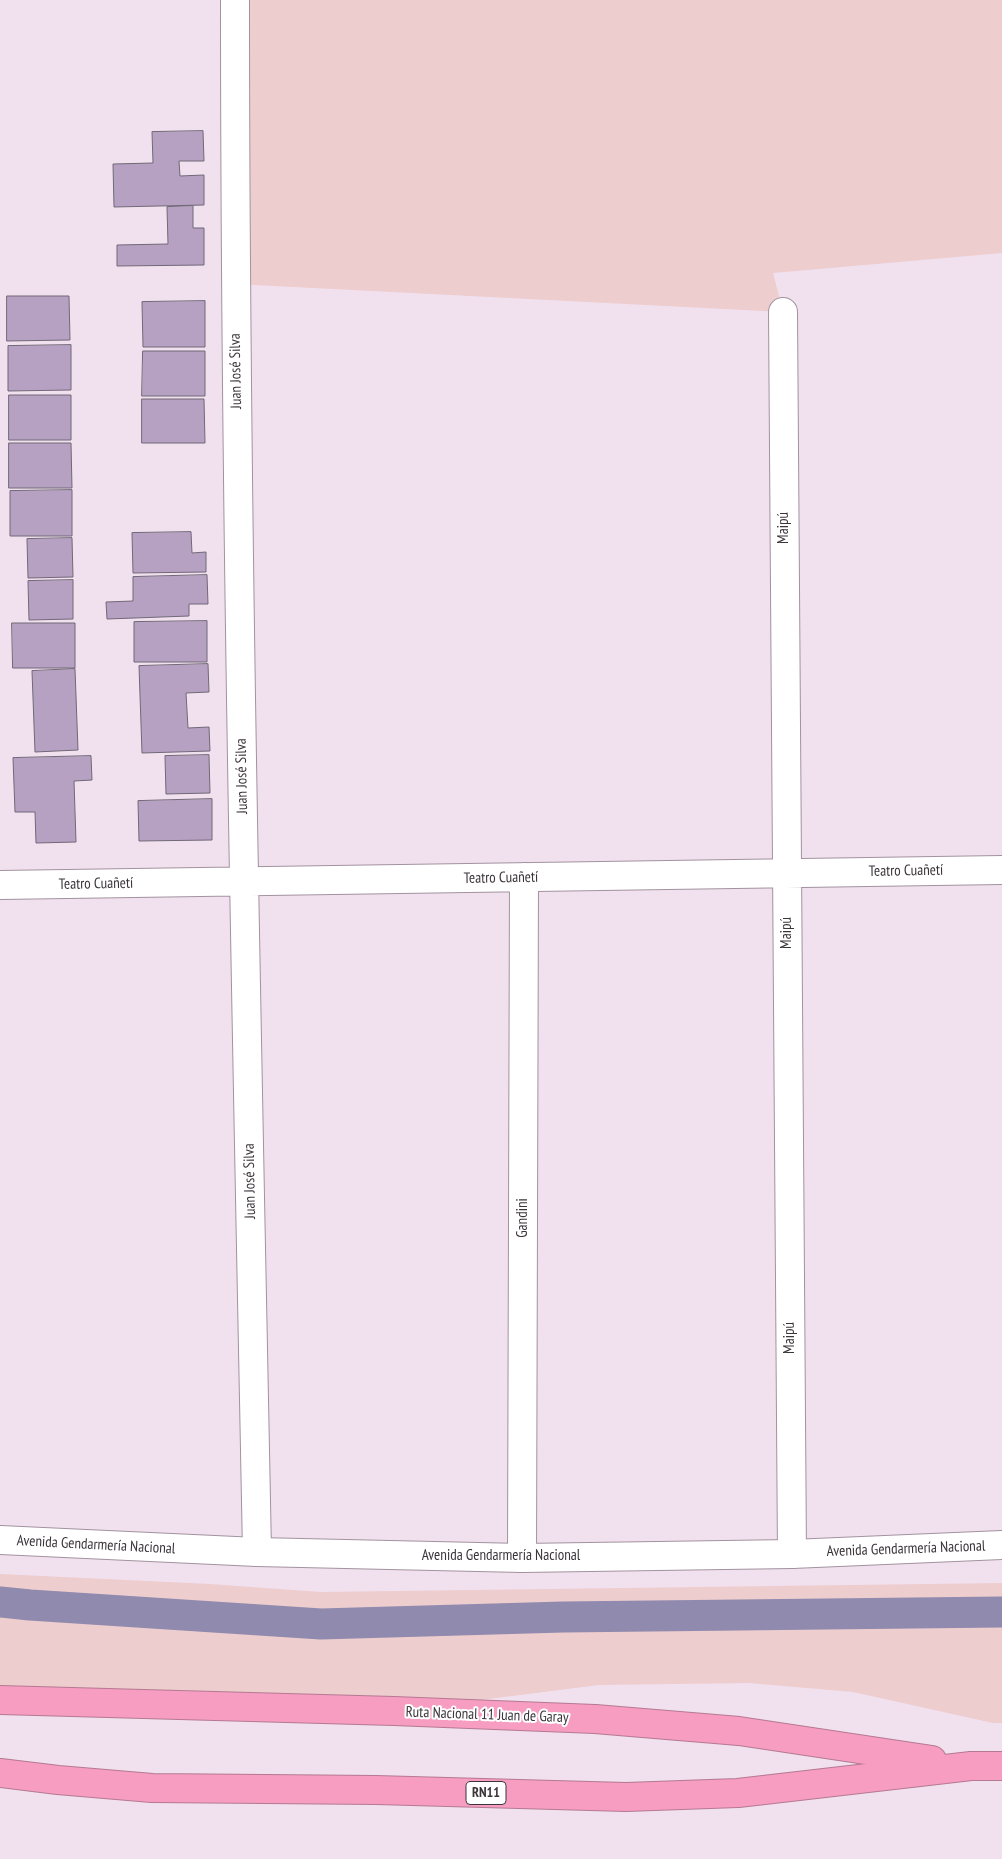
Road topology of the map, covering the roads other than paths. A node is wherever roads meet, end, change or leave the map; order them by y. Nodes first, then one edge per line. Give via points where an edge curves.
1 (235, 0) edge
2 (783, 312) dead end
3 (1002, 870) edge
4 (786, 873) junction
5 (524, 877) junction
6 (243, 882) junction
7 (0, 885) edge
8 (0, 1540) edge
9 (1002, 1545) edge
10 (257, 1552) junction
11 (792, 1554) junction
12 (522, 1558) junction
13 (0, 1692) edge
14 (0, 1700) edge
15 (47, 1703) junction
16 (971, 1766) junction
17 (1002, 1766) edge
18 (0, 1773) edge
19 (58, 1780) junction
20 (0, 1783) edge

1 - 6 street, Juan José Silva via 235,284
2 - 4 street, Maipú
3 - 4 street, Teatro Cuañetí
4 - 5 street, Teatro Cuañetí
4 - 11 street, Maipú
5 - 6 street, Teatro Cuañetí
5 - 12 street, Gandini
6 - 7 street, Teatro Cuañetí
6 - 10 street, Juan José Silva
8 - 10 street, Avenida Gendarmería Nacional
9 - 11 street, Avenida Gendarmería Nacional
10 - 12 street, Avenida Gendarmería Nacional
11 - 12 street, Avenida Gendarmería Nacional
13 - 15 highway
14 - 15 highway, Ruta Nacional 11 Juan de Garay / RN11
15 - 16 highway, Ruta Nacional 11 Juan de Garay / RN11 via 595,1719 739,1731
16 - 17 highway, Ruta Nacional 11 Juan de Garay / RN11
16 - 19 highway, Ruta Nacional 11 Juan de Garay / RN11 via 738,1793 626,1797 152,1788
18 - 19 highway, Ruta Nacional 11 Juan de Garay / RN11
19 - 20 highway

